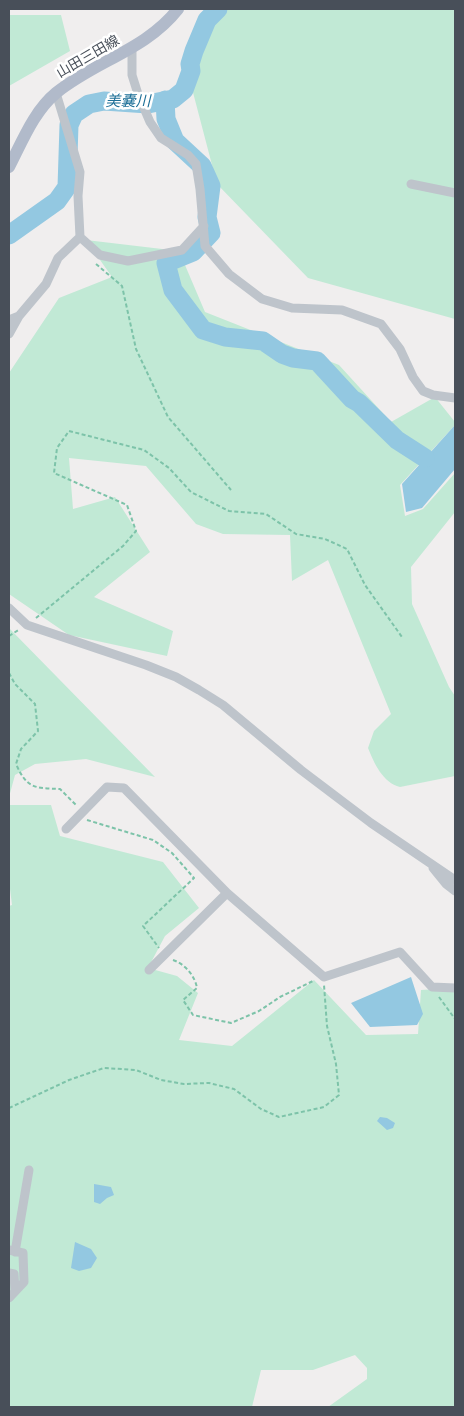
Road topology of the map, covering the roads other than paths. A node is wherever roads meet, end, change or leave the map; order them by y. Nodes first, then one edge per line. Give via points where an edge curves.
1 (178, 9) edge
2 (132, 49) junction
3 (56, 93) junction
4 (9, 166) edge
5 (411, 184) dead end
6 (455, 193) edge
7 (204, 226) junction
8 (80, 237) junction
9 (19, 316) junction
10 (9, 320) edge
11 (9, 334) edge
12 (455, 398) edge
13 (9, 608) edge
14 (66, 829) dead end
15 (429, 862) junction
16 (455, 880) edge
17 (455, 891) edge
18 (227, 893) junction
19 (149, 970) dead end
20 (455, 988) edge
21 (29, 1170) dead end
22 (12, 1251) edge
23 (9, 1273) edge
24 (12, 1295) edge

1 - 2 main road, 山田三田線 via 155,33
2 - 3 main road, 山田三田線 via 87,72
2 - 7 street via 132,75 150,122 161,138 196,164
3 - 4 main road, 山田三田線 via 41,108
3 - 8 street via 80,172
5 - 6 street
7 - 8 street via 182,250 128,261 100,255
7 - 12 street via 206,246 229,274 248,290 292,308 342,310 381,324 400,349 423,391
8 - 9 street via 58,258 46,284
9 - 10 street
9 - 11 street
13 - 15 street via 27,625 146,665 200,690 324,788
14 - 18 street via 107,787 124,788
15 - 16 street
15 - 17 street
18 - 19 street
18 - 20 street via 324,977 400,952 432,987
21 - 22 street
22 - 24 street via 23,1253 24,1282
23 - 24 street via 14,1274

